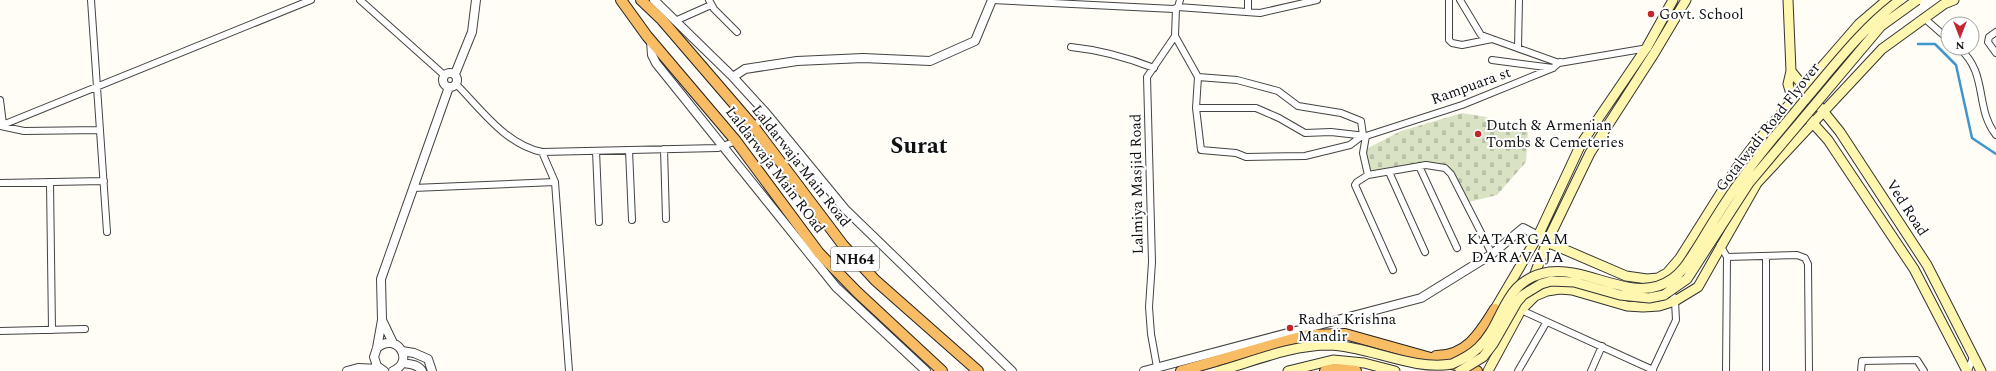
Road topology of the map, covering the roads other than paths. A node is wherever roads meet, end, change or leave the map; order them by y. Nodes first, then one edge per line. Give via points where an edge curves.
1 (91, 0) edge
2 (311, 0) edge
3 (360, 0) edge
4 (476, 0) edge
5 (614, 0) edge
6 (621, 0) edge
7 (641, 0) edge
8 (654, 0) edge
9 (992, 0) edge
10 (1145, 0) edge
11 (1180, 0) edge
12 (1248, 0) edge
13 (1317, 0) edge
14 (1449, 0) edge
15 (1460, 0) edge
16 (1519, 0) edge
17 (1673, 0) edge
18 (1686, 0) edge
19 (1788, 0) edge
20 (1887, 0) edge
21 (1900, 0) edge
22 (1917, 0) edge
23 (1954, 0) edge
24 (710, 2) edge
25 (1145, 7) junction
26 (1177, 8) junction
27 (628, 11) junction
28 (1248, 12) junction
29 (668, 18) junction
30 (1924, 18) junction
31 (737, 32) dead end
32 (1940, 32) edge
33 (1996, 32) edge
34 (1175, 36) junction
35 (1492, 39) junction
36 (651, 41) junction
37 (1070, 47) dead end
38 (1518, 48) junction
39 (1651, 49) junction
40 (1996, 52) edge
41 (1967, 56) edge
42 (1492, 60) dead end
43 (1560, 62) junction
44 (1154, 68) junction
45 (1553, 68) junction
46 (1791, 71) junction
47 (455, 74) junction
48 (444, 75) junction
49 (733, 77) junction
50 (1198, 77) junction
51 (452, 85) junction
52 (97, 86) junction
53 (1804, 88) junction
54 (0, 100) edge
55 (1793, 101) junction
56 (1196, 108) junction
57 (1823, 111) junction
58 (766, 113) junction
59 (1812, 123) junction
60 (1, 125) edge
61 (754, 127) junction
62 (100, 130) junction
63 (1996, 135) edge
64 (1365, 136) junction
65 (736, 141) junction
66 (723, 146) junction
67 (664, 149) junction
68 (630, 150) junction
69 (596, 151) junction
70 (542, 152) junction
71 (1419, 166) junction
72 (1389, 172) junction
73 (1368, 175) junction
74 (104, 181) junction
75 (50, 182) junction
76 (555, 182) junction
77 (0, 183) edge
78 (413, 188) junction
79 (666, 219) dead end
80 (632, 220) dead end
81 (599, 222) dead end
82 (107, 232) dead end
83 (1538, 236) junction
84 (1547, 242) junction
85 (1720, 245) junction
86 (1457, 248) dead end
87 (1424, 252) dead end
88 (1492, 254) junction
89 (1766, 256) junction
90 (1727, 257) junction
91 (1393, 270) dead end
92 (1663, 275) junction
93 (1675, 301) junction
94 (1494, 309) junction
95 (1520, 310) junction
96 (382, 320) junction
97 (1546, 323) junction
98 (85, 329) dead end
99 (52, 330) junction
100 (0, 331) edge
101 (393, 343) junction
102 (1602, 346) junction
103 (378, 348) junction
104 (402, 351) junction
105 (1422, 356) junction
106 (374, 357) junction
107 (1973, 357) junction
108 (402, 364) junction
109 (1157, 367) junction
110 (358, 368) junction
111 (382, 370) edge
112 (1462, 370) edge
113 (1653, 370) edge
114 (347, 371) edge
115 (393, 371) edge
116 (422, 371) edge
117 (432, 371) edge
118 (569, 371) edge
119 (926, 371) edge
120 (942, 371) edge
121 (978, 371) edge
122 (1012, 371) edge
123 (1144, 371) edge
124 (1181, 371) edge
125 (1219, 371) edge
126 (1288, 371) edge
127 (1325, 371) edge
128 (1356, 371) edge
129 (1394, 371) edge
130 (1477, 371) edge
131 (1488, 371) edge
132 (1518, 371) edge
133 (1591, 371) edge
134 (1726, 371) edge
135 (1766, 371) edge
136 (1808, 371) edge
137 (1861, 371) edge
138 (1924, 371) edge
139 (1968, 371) edge
140 (1981, 371) edge

1 - 52 street
2 - 52 street
3 - 48 street
4 - 47 street via 472,32
5 - 27 street
6 - 27 highway, NH64
7 - 29 highway, NH64
8 - 29 street
9 - 25 street
9 - 49 street via 975,41 930,62 863,58 797,62 745,69
10 - 25 street
11 - 26 street
12 - 28 street
13 - 28 street via 1260,13
14 - 35 street via 1449,40 1452,43 1462,45
15 - 35 street via 1481,35
16 - 38 street
17 - 39 main road
18 - 39 main road
19 - 46 main road, Ved Road
20 - 53 main road via 1860,24
21 - 125 main road, Gotalwadi Road Flyover, bridge via 1879,15 1843,54 1743,176 1687,263 1671,280 1648,288 1636,288 1570,272 1539,274 1516,288 1508,297 1478,348 1467,357 1436,368 1421,368 1329,345 1296,349
22 - 112 main road, Gotalwadi Road Flyover, bridge via 1881,26 1749,183 1688,280 1664,294 1649,298 1620,295 1574,282 1551,281 1541,284 1517,302 1483,357
23 - 30 main road
24 - 29 street
24 - 31 street
25 - 26 street
26 - 28 street
26 - 34 street
27 - 36 highway, Laldarwaja Main ROad / NH64
29 - 49 street
29 - 61 highway, Laldarwaja Main Road / NH64
30 - 32 street
30 - 57 main road via 1882,50
33 - 40 street via 1989,37 1988,42
34 - 44 street, Lalmiya Masjid Road
34 - 50 street
35 - 38 street
36 - 65 highway, Laldarwaja Main ROad / NH64
36 - 66 street via 652,55 656,63
37 - 44 street via 1100,50
38 - 43 street
39 - 43 street
39 - 83 main road via 1581,144
39 - 84 main road via 1590,153
41 - 63 street via 1977,72 1985,115
42 - 45 street
43 - 45 street, Rampuara st
44 - 109 street, Lalmiya Masjid Road via 1147,77 1151,226 1150,307 1151,334
45 - 64 street, Rampuara st via 1462,105
46 - 53 main road, Ved Road
46 - 55 main road, Ved Road via 1788,84
47 - 48 street via 451,72
47 - 51 street via 457,78
48 - 51 street via 443,82
49 - 58 street
50 - 56 street
50 - 64 street via 1237,80 1278,91 1298,106 1341,113 1361,122
51 - 70 street via 515,141 528,150
51 - 78 street
52 - 60 street
52 - 62 street
53 - 55 main road
53 - 57 main road, Ved Road
54 - 60 street
55 - 59 main road, Ved Road
55 - 92 main road via 1736,169 1680,258
56 - 64 street via 1256,108 1305,133 1331,132
56 - 64 street via 1201,150 1236,153 1246,157 1305,156 1350,145
57 - 59 main road
57 - 107 main road, Ved Road via 1840,132 1927,265
58 - 61 street
58 - 122 street via 844,209
59 - 85 main road via 1757,183
59 - 139 main road, Ved Road via 1828,140 1914,269
60 - 62 street via 24,131
61 - 121 highway, Laldarwaja Main Road / NH64 via 843,245 875,280
62 - 74 street
64 - 73 street via 1363,153
65 - 66 street
65 - 120 highway, Laldarwaja Main ROad / NH64 via 819,253
66 - 67 street
66 - 119 street via 836,287
67 - 68 street
67 - 79 street
68 - 69 street
68 - 80 street
69 - 70 street
69 - 81 street
70 - 76 street
71 - 72 street
71 - 86 street
71 - 88 street via 1445,168 1451,174
72 - 73 street
72 - 87 street
73 - 91 street via 1355,185
74 - 75 street
74 - 82 street
75 - 77 street
75 - 99 street
76 - 78 street
76 - 118 street
78 - 96 street via 381,279
83 - 84 main road
83 - 88 street via 1523,228
83 - 94 main road
84 - 92 main road via 1626,276 1647,280
84 - 95 main road
85 - 90 street
85 - 93 main road via 1698,287
88 - 109 street via 1421,298
89 - 90 street
89 - 135 street
89 - 136 street via 1797,255 1805,258 1808,264
90 - 134 street
92 - 93 street
93 - 95 main road via 1659,306 1627,306 1560,289 1535,296
93 - 113 street via 1676,320
94 - 105 highway via 1480,334 1460,350 1448,356
94 - 112 main road
95 - 97 street
95 - 131 main road
96 - 101 street
96 - 103 street
97 - 102 street
97 - 132 street
98 - 99 street
99 - 100 street
101 - 103 street via 386,343
101 - 104 street
102 - 113 street
102 - 133 street
103 - 106 street
104 - 108 street
104 - 117 street via 428,359
105 - 112 highway
105 - 124 highway via 1345,334 1307,335
106 - 110 street
106 - 111 street via 377,366
107 - 139 street
107 - 140 main road, Ved Road
108 - 115 street
108 - 116 street via 412,364
109 - 123 street
110 - 111 street
110 - 114 street
112 - 130 highway
126 - 129 main road via 1333,360 1356,361
127 - 128 highway
137 - 138 street via 1862,361 1916,360

